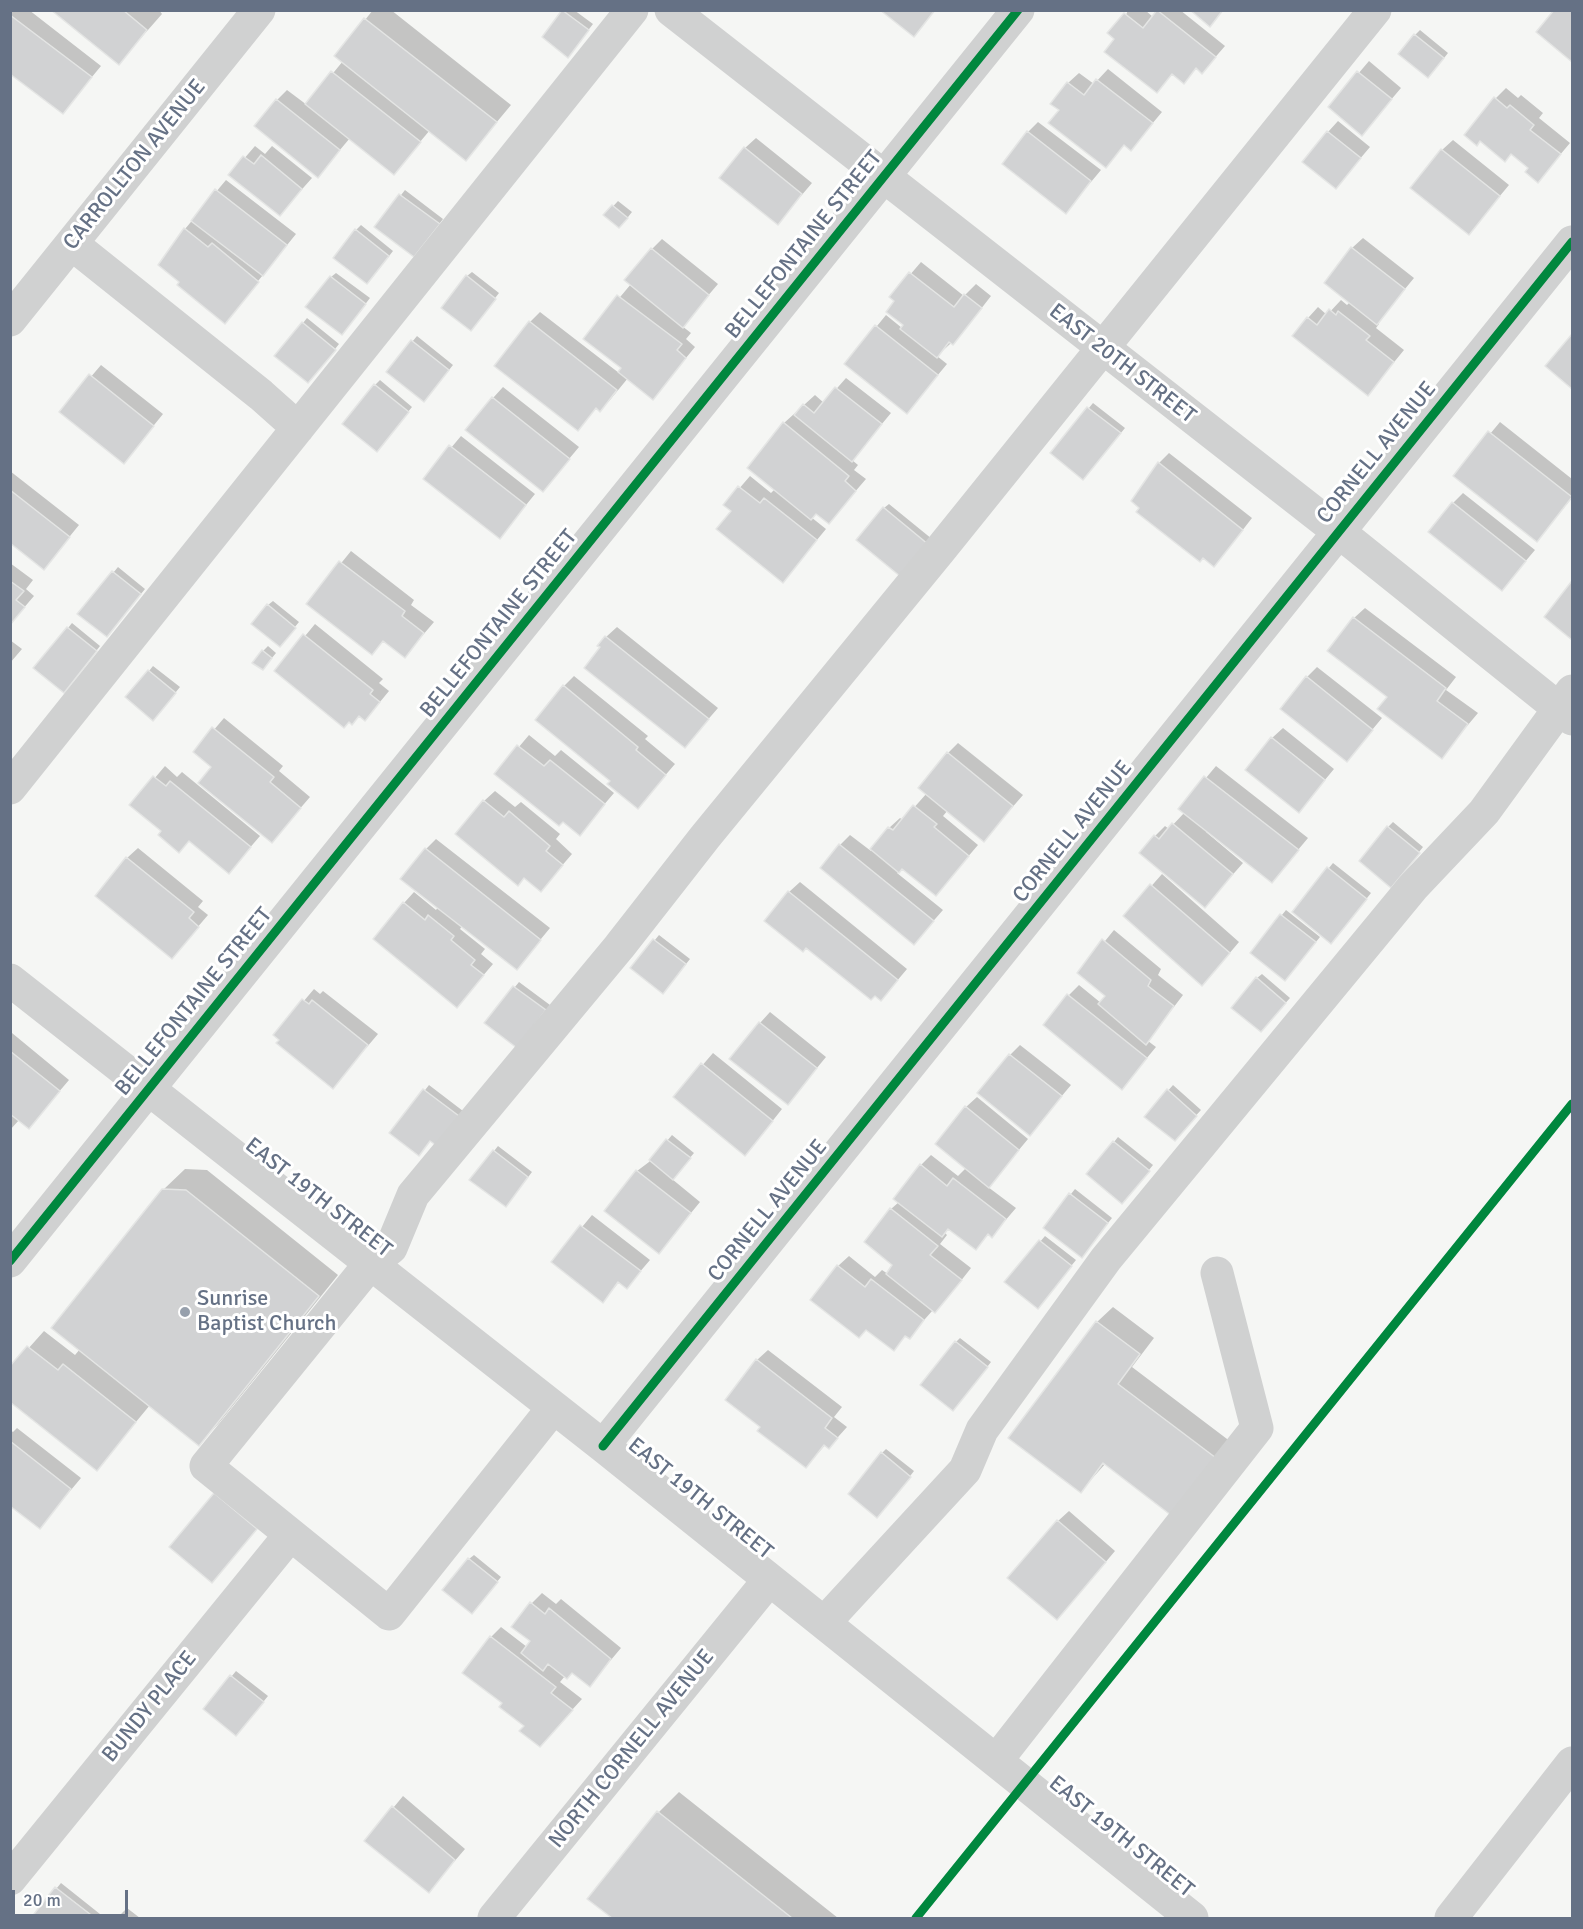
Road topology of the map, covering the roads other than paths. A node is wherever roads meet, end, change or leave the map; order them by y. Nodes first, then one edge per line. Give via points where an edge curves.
1 (259, 10) edge
2 (632, 10) edge
3 (671, 10) edge
4 (1017, 10) edge
5 (1375, 10) edge
6 (883, 178) junction
7 (1572, 242) edge
8 (72, 244) junction
9 (10, 320) edge
10 (1103, 349) junction
11 (298, 428) junction
12 (1339, 532) junction
13 (1568, 706) edge
14 (10, 788) edge
15 (10, 980) edge
16 (148, 1090) junction
17 (10, 1261) edge
18 (370, 1264) junction
19 (1217, 1273) dead end
20 (553, 1408) junction
21 (603, 1446) junction
22 (290, 1535) junction
23 (769, 1580) junction
24 (824, 1623) junction
25 (996, 1761) junction
26 (1572, 1762) edge
27 (10, 1879) edge
28 (494, 1918) edge
29 (1192, 1918) edge
30 (1450, 1918) edge

1 - 8 street, CARROLLTON AVENUE
2 - 11 street
3 - 6 street, EAST 20TH STREET
4 - 6 street, BELLEFONTAINE STREET
5 - 10 street
6 - 10 street, EAST 20TH STREET
6 - 16 street, BELLEFONTAINE STREET
7 - 12 street, CORNELL AVENUE
8 - 9 street, CARROLLTON AVENUE
8 - 11 street
10 - 12 street, EAST 20TH STREET
10 - 18 street via 413,1195 391,1248
11 - 14 street
12 - 13 street, EAST 20TH STREET
12 - 21 street, CORNELL AVENUE
13 - 24 street via 1484,812 1413,887 1106,1259 982,1430 965,1470
15 - 16 street, EAST 19TH STREET
16 - 17 street, BELLEFONTAINE STREET
16 - 18 street, EAST 19TH STREET
18 - 20 street, EAST 19TH STREET
18 - 22 street via 206,1466
19 - 25 street via 1257,1428
20 - 21 street, EAST 19TH STREET
20 - 22 street via 389,1614
21 - 23 street, EAST 19TH STREET
22 - 27 street, BUNDY PLACE
23 - 24 street, EAST 19TH STREET
23 - 28 street, NORTH CORNELL AVENUE
24 - 25 street, EAST 19TH STREET
25 - 29 street, EAST 19TH STREET
26 - 30 street

